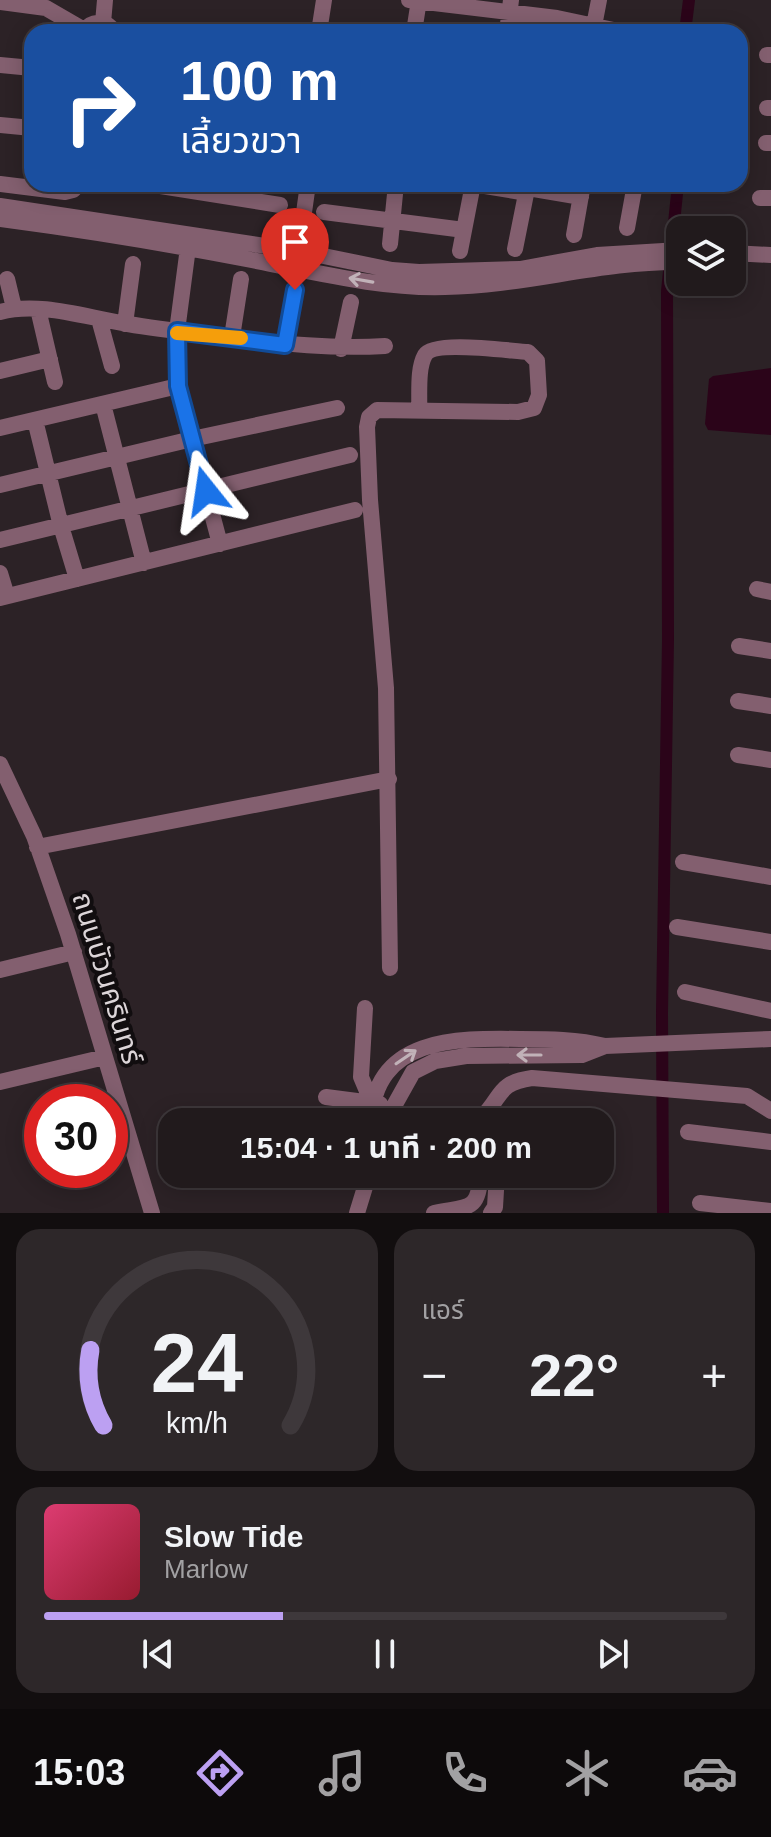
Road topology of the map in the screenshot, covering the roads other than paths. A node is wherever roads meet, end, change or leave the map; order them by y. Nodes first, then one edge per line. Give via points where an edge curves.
1 (105, 0) edge
2 (324, 0) edge
3 (334, 0) edge
4 (409, 0) edge
5 (419, 0) edge
6 (599, 0) edge
7 (0, 2) edge
8 (35, 2) edge
9 (510, 6) edge
10 (71, 24) edge
11 (108, 24) edge
12 (320, 24) edge
13 (330, 24) edge
14 (415, 24) edge
15 (582, 24) edge
16 (598, 24) edge
17 (0, 65) edge
18 (24, 67) edge
19 (0, 125) edge
20 (24, 127) edge
21 (0, 184) edge
22 (24, 187) edge
23 (198, 192) edge
24 (300, 192) edge
25 (307, 192) edge
26 (395, 192) edge
27 (471, 192) edge
28 (527, 192) edge
29 (582, 192) edge
30 (634, 192) edge
31 (280, 205) dead end
32 (0, 206) edge
33 (324, 212) dead end
34 (0, 219) edge
35 (393, 221) junction
36 (627, 228) dead end
37 (464, 230) junction
38 (574, 235) dead end
39 (189, 241) junction
40 (390, 244) dead end
41 (515, 249) dead end
42 (296, 250) junction
43 (460, 251) dead end
44 (666, 254) edge
45 (746, 254) edge
46 (771, 255) edge
47 (660, 256) junction
48 (666, 258) edge
49 (133, 264) dead end
50 (746, 264) edge
51 (771, 265) edge
52 (294, 268) junction
53 (7, 279) dead end
54 (241, 279) dead end
55 (444, 280) junction
56 (295, 290) dead end
57 (351, 302) dead end
58 (38, 309) junction
59 (7, 310) edge
60 (99, 319) junction
61 (125, 324) junction
62 (177, 331) junction
63 (232, 337) junction
64 (285, 345) junction
65 (385, 346) dead end
66 (341, 349) junction
67 (50, 359) junction
68 (112, 366) dead end
69 (0, 371) edge
70 (55, 382) dead end
71 (178, 386) junction
72 (103, 404) junction
73 (337, 408) dead end
74 (419, 411) junction
75 (35, 420) junction
76 (0, 428) edge
77 (192, 439) junction
78 (350, 455) dead end
79 (117, 457) junction
80 (47, 474) junction
81 (0, 485) edge
82 (206, 491) junction
83 (130, 509) junction
84 (355, 510) dead end
85 (61, 526) junction
86 (0, 540) edge
87 (220, 544) junction
88 (144, 563) junction
89 (0, 573) edge
90 (77, 579) junction
91 (4, 597) edge
92 (739, 646) dead end
93 (771, 651) edge
94 (738, 701) dead end
95 (771, 706) edge
96 (738, 755) dead end
97 (771, 760) edge
98 (0, 764) edge
99 (389, 779) junction
100 (37, 847) junction
101 (683, 862) dead end
102 (771, 877) edge
103 (677, 927) dead end
104 (771, 942) edge
105 (74, 952) junction
106 (390, 968) dead end
107 (0, 970) edge
108 (685, 992) dead end
109 (365, 1008) dead end
110 (771, 1011) edge
111 (465, 1038) junction
112 (771, 1039) edge
113 (605, 1046) junction
114 (466, 1056) junction
115 (105, 1057) junction
116 (0, 1082) edge
117 (326, 1097) dead end
118 (372, 1103) junction
119 (372, 1108) edge
120 (381, 1108) edge
121 (395, 1108) edge
122 (496, 1108) edge
123 (771, 1111) edge
124 (688, 1132) dead end
125 (771, 1142) edge
126 (365, 1188) edge
127 (478, 1188) edge
128 (495, 1188) edge
129 (700, 1203) dead end
130 (458, 1211) edge
131 (771, 1211) edge
132 (492, 1212) edge
133 (152, 1213) edge
134 (357, 1213) edge
135 (434, 1213) edge

1 - 11 street
2 - 12 street
3 - 13 street
4 - 5 street
5 - 9 street
5 - 14 street
6 - 16 street
7 - 8 street
8 - 10 street
9 - 15 street
17 - 18 street
19 - 20 street
21 - 22 street
23 - 31 street
24 - 42 street
25 - 42 street
26 - 35 street
27 - 37 street
28 - 41 street
29 - 38 street
30 - 36 street
32 - 39 street
33 - 35 street
34 - 39 street
35 - 37 street
35 - 40 street
37 - 43 street
39 - 42 street
39 - 52 street
39 - 62 street
42 - 52 street
42 - 55 street
44 - 47 street
45 - 46 street
47 - 48 street
47 - 55 street via 533,279
49 - 61 street
50 - 51 street
55 -> 52 street via 380,283
53 - 59 street
54 - 63 street
56 - 64 street
57 - 66 street
58 - 59 street
58 - 60 street
58 - 67 street
60 - 61 street
60 - 68 street
61 - 62 street
62 - 63 street
62 - 71 street
63 - 64 street
64 - 66 street
65 - 66 street
67 - 69 street
67 - 70 street
71 - 72 street
71 - 77 street
72 - 75 street
72 - 79 street
73 - 77 street
74 - 74 street via 534,408 539,395 537,361 528,352 429,350 421,368
74 - 99 street via 377,410 367,427
75 - 76 street
75 - 80 street
77 - 79 street
77 - 82 street
78 - 82 street
79 - 80 street
79 - 83 street
80 - 81 street
80 - 85 street
82 - 83 street
82 - 87 street
83 - 85 street
83 - 88 street
84 - 87 street
85 - 86 street
85 - 90 street
87 - 88 street
88 - 90 street
89 - 91 street
90 - 91 street
92 - 93 street
94 - 95 street
96 - 97 street
98 - 100 street, ถนนบัวนครินทร์
99 - 100 street
99 - 106 street
100 - 105 street, ถนนบัวนครินทร์
101 - 102 street
103 - 104 street
105 - 107 street
105 - 115 street, ถนนบัวนครินทร์
108 - 110 street
109 - 118 street via 361,1077
111 - 113 street via 581,1040
111 - 114 street
118 -> 111 street via 382,1078 401,1059 428,1044
112 - 113 street
113 -> 114 street via 582,1055
114 - 121 street via 435,1061 413,1072
115 - 116 street
115 - 133 street, ถนนบัวนครินทร์
117 - 118 street
118 - 119 street
118 - 120 street
122 - 123 street via 497,1093 517,1080 532,1078 747,1096
124 - 125 street
126 - 134 street
127 - 130 street via 477,1199
128 - 132 street
129 - 131 street
130 - 135 street

